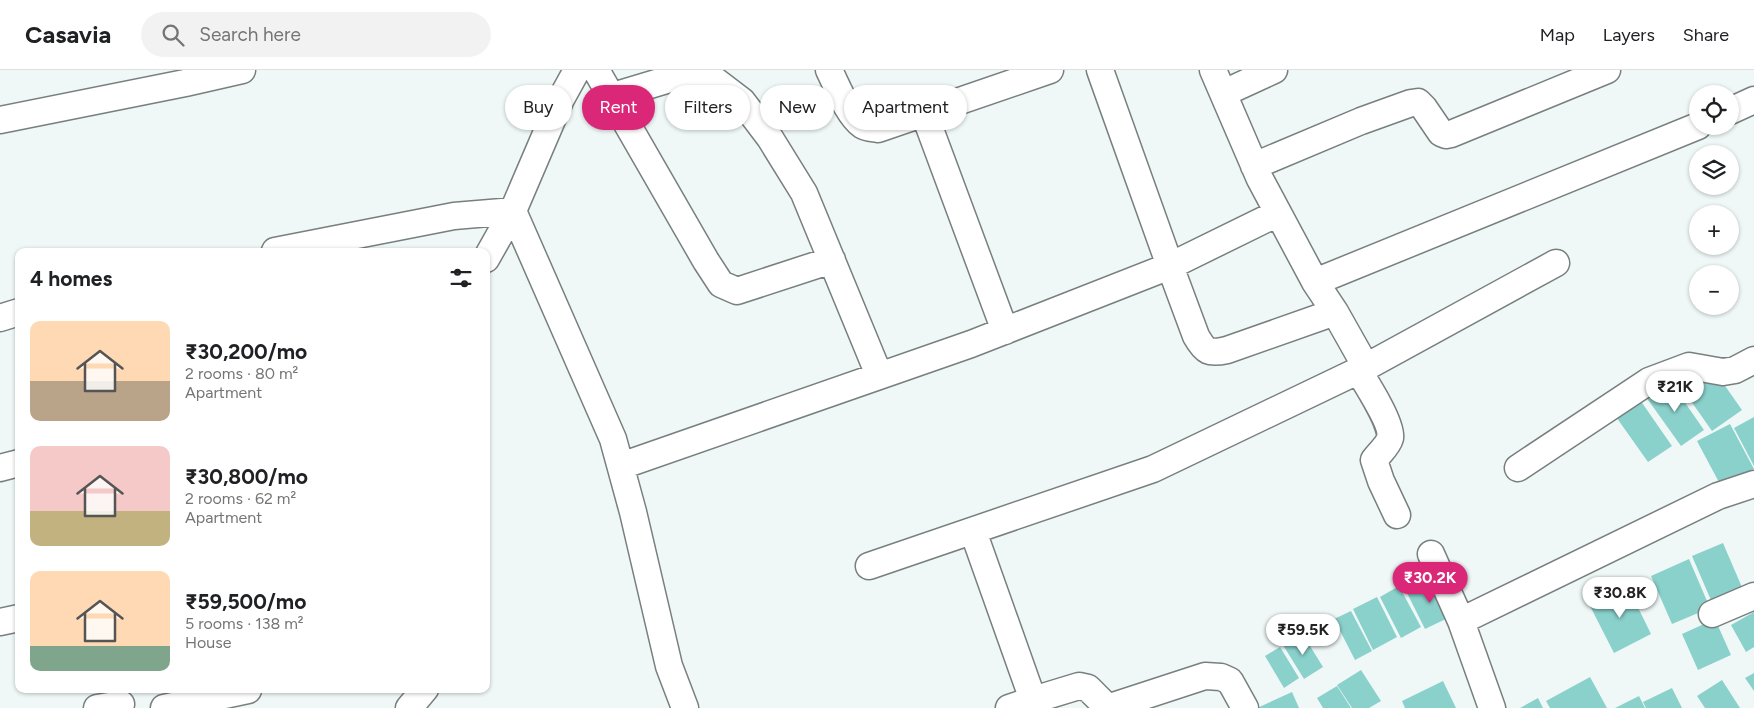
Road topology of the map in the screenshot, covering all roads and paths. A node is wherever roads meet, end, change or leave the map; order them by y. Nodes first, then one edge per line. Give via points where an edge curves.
1 (242, 70) edge
2 (577, 70) edge
3 (596, 70) edge
4 (829, 70) edge
5 (1050, 70) edge
6 (1100, 70) edge
7 (1274, 70) edge
8 (1607, 70) edge
9 (1218, 82) edge
10 (604, 85) edge
11 (650, 85) edge
12 (967, 98) edge
13 (844, 99) edge
14 (1754, 100) edge
15 (1739, 107) edge
16 (0, 120) edge
17 (629, 130) edge
18 (930, 130) edge
19 (1689, 130) edge
20 (1254, 166) junction
21 (513, 211) junction
22 (1278, 213) junction
23 (289, 248) edge
24 (490, 252) edge
25 (832, 260) junction
26 (1556, 263) dead end
27 (1170, 266) junction
28 (1315, 282) junction
29 (1335, 312) junction
30 (15, 313) edge
31 (0, 318) edge
32 (1004, 331) junction
33 (1754, 360) edge
34 (1362, 368) junction
35 (880, 376) junction
36 (15, 464) edge
37 (620, 466) junction
38 (0, 468) edge
39 (1518, 468) dead end
40 (1754, 484) edge
41 (1397, 515) dead end
42 (973, 531) junction
43 (1431, 554) dead end
44 (869, 566) dead end
45 (1754, 596) edge
46 (1712, 614) dead end
47 (15, 619) edge
48 (1461, 621) junction
49 (0, 622) edge
50 (234, 693) edge
51 (421, 693) edge
52 (1034, 704) edge
53 (164, 708) edge
54 (408, 708) edge
55 (685, 708) edge
56 (1008, 708) edge
57 (1245, 708) edge
58 (1492, 708) edge

1 - 16 street
2 - 21 street via 561,99
3 - 10 street
4 - 13 street
5 - 12 street
6 - 27 street
7 - 9 street
8 - 20 street via 1451,134 1442,133 1418,102 1410,103
9 - 20 street
11 - 25 street via 676,77 714,79 742,101 770,138 804,193
14 - 15 street
17 - 25 street via 721,284 737,292
18 - 32 street
19 - 28 street
20 - 22 street
21 - 23 street via 454,216
21 - 24 street
21 - 37 street via 613,439
22 - 27 street
22 - 28 street
25 - 35 street
26 - 34 street
27 - 29 street via 1196,336 1207,351 1246,345
27 - 32 street
28 - 29 street
29 - 34 street
30 - 31 street
32 - 35 street
33 - 39 street via 1723,372 1690,366 1649,381
34 - 41 street via 1389,428 1386,446 1374,460 1380,481
34 - 42 street via 1152,469
35 - 37 street
36 - 38 street
37 - 55 street via 670,666
40 - 48 street via 1718,496
42 - 44 street
42 - 52 street
43 - 48 street
45 - 46 street
47 - 49 street
48 - 58 street
50 - 53 street
51 - 54 street
52 - 56 street
52 - 57 street via 1080,686 1088,688 1106,706 1113,706 1205,676 1230,681

